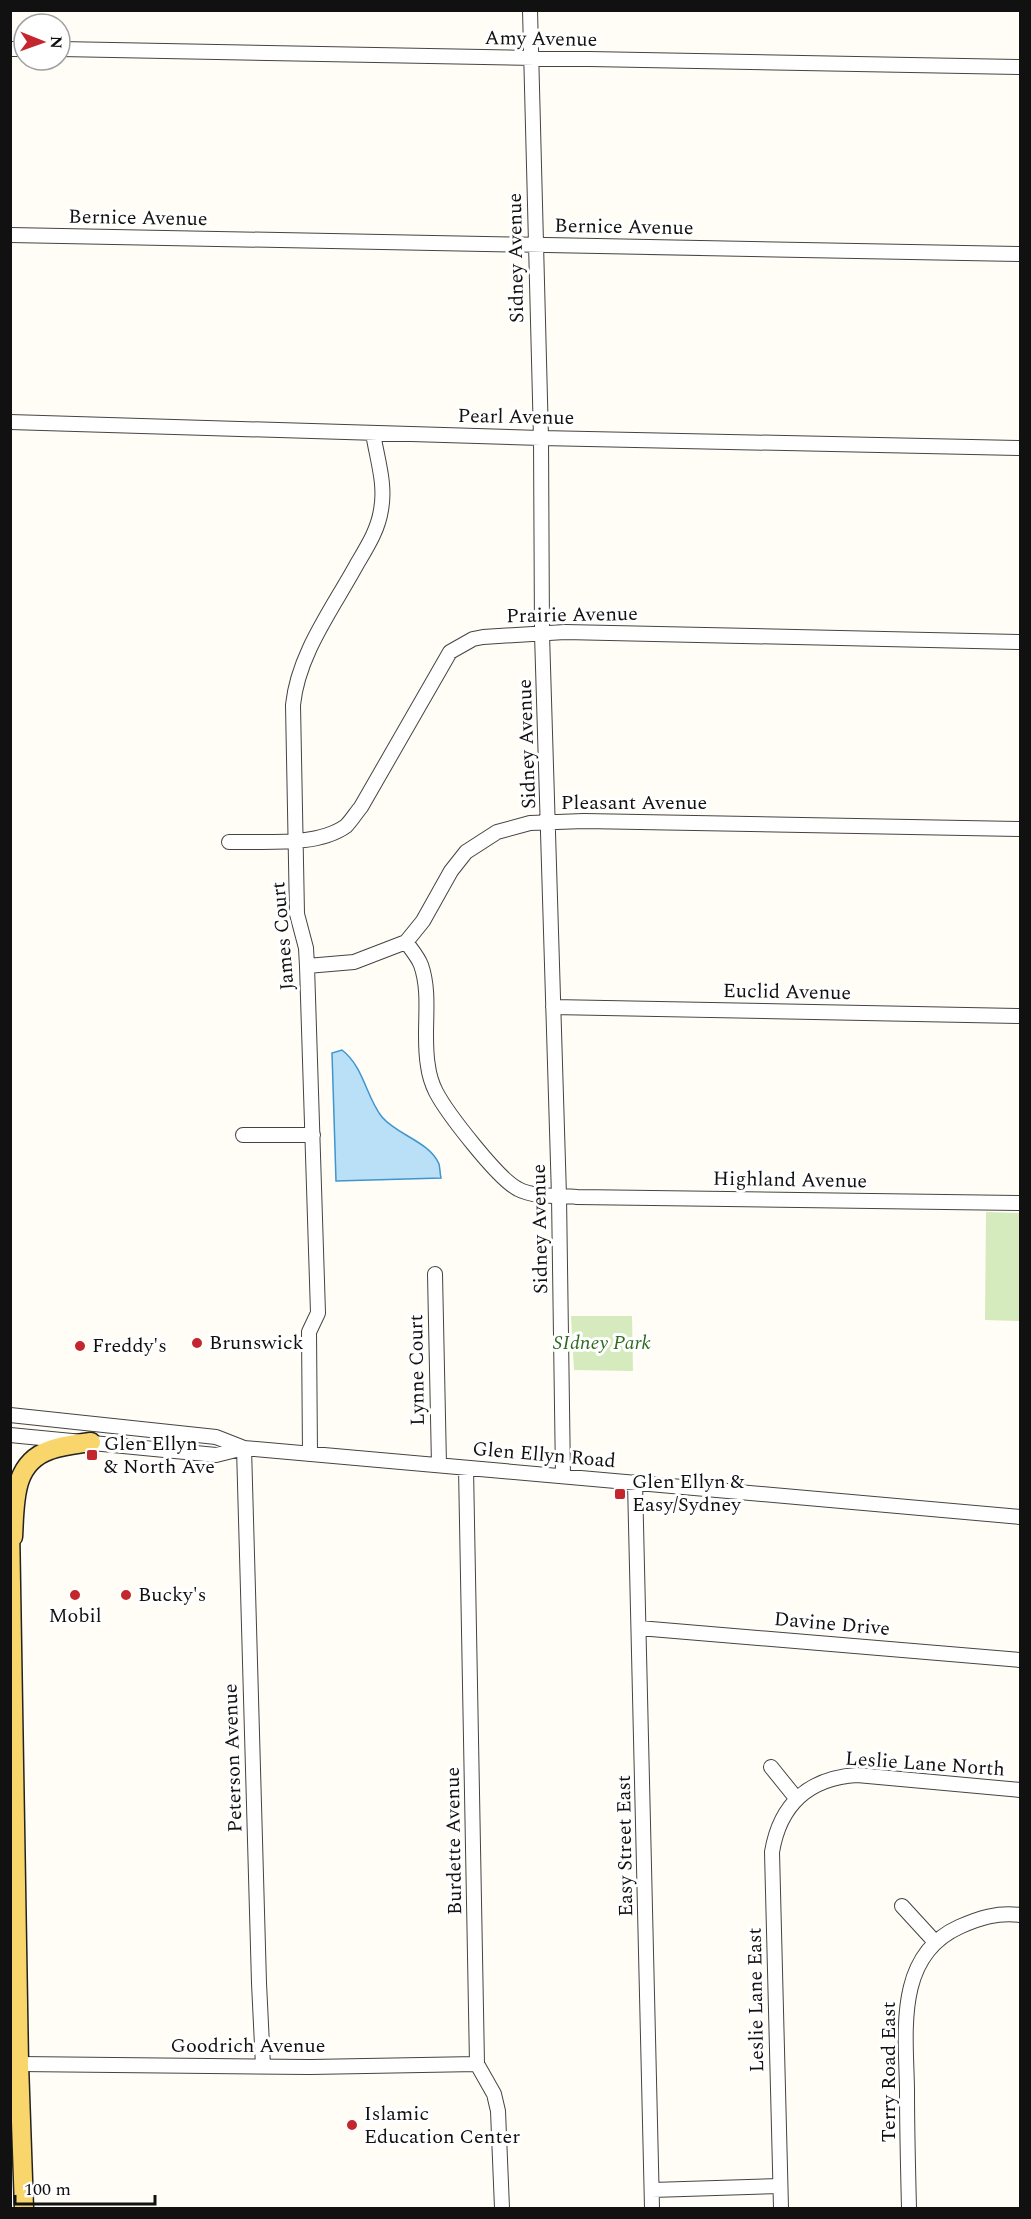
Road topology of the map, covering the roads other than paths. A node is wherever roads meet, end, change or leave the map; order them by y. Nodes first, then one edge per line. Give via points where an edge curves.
1 (530, 10) edge
2 (72, 50) edge
3 (531, 58) junction
4 (1020, 67) edge
5 (10, 236) edge
6 (535, 245) junction
7 (1020, 254) edge
8 (10, 422) edge
9 (373, 433) junction
10 (541, 438) junction
11 (1020, 448) edge
12 (542, 634) junction
13 (1020, 642) edge
14 (549, 823) junction
15 (1020, 828) edge
16 (296, 841) junction
17 (229, 842) dead end
18 (406, 942) junction
19 (307, 966) junction
20 (553, 1007) junction
21 (1020, 1016) edge
22 (243, 1135) dead end
23 (313, 1135) junction
24 (559, 1196) junction
25 (1020, 1203) edge
26 (435, 1274) dead end
27 (10, 1415) edge
28 (10, 1435) edge
29 (92, 1442) junction
30 (244, 1448) junction
31 (310, 1454) junction
32 (439, 1465) junction
33 (466, 1468) junction
34 (563, 1476) junction
35 (635, 1482) junction
36 (1020, 1517) edge
37 (10, 1526) edge
38 (11, 1569) edge
39 (639, 1628) junction
40 (1020, 1660) edge
41 (771, 1767) dead end
42 (1020, 1790) edge
43 (796, 1798) junction
44 (902, 1906) dead end
45 (1020, 1915) edge
46 (935, 1942) junction
47 (15, 2009) edge
48 (19, 2064) junction
49 (477, 2064) junction
50 (263, 2066) junction
51 (780, 2186) junction
52 (652, 2190) junction
53 (24, 2208) edge
54 (502, 2208) edge
55 (652, 2208) edge
56 (781, 2208) edge
57 (909, 2208) edge

1 - 3 street, Sidney Avenue
2 - 3 street, Amy Avenue
3 - 4 street, Amy Avenue
3 - 6 street, Sidney Avenue
5 - 6 street, Bernice Avenue
6 - 7 street, Bernice Avenue
6 - 10 street, Sidney Avenue
8 - 9 street, Pearl Avenue
9 - 10 street, Pearl Avenue
9 - 16 street, James Court via 382,485 380,518 308,652 295,687
10 - 11 street, Pearl Avenue
10 - 12 street, Sidney Avenue
12 - 13 street, Prairie Avenue
12 - 14 street, Sidney Avenue
12 - 16 street, Prairie Avenue via 472,639 450,652 361,807 346,825 318,838
14 - 15 street, Pleasant Avenue via 584,820
14 - 18 street, Pleasant Avenue via 515,825 466,852
14 - 20 street, Sidney Avenue
16 - 17 street, Prairie Avenue
16 - 19 street, James Court via 297,914
18 - 19 street via 354,962
18 - 24 street, Highland Avenue via 421,963 428,1066 443,1103 503,1180 531,1194
19 - 23 street, James Court
20 - 21 street, Euclid Avenue
20 - 24 street, Sidney Avenue
22 - 23 street
23 - 31 street, James Court via 318,1313 309,1332
24 - 25 street, Highland Avenue
24 - 34 street, Sidney Avenue
26 - 32 street, Lynne Court
27 - 30 street, Glen Ellyn Road via 216,1437
28 - 29 street, Glen Ellyn Road
29 - 30 street, Glen Ellyn Road via 216,1455
29 - 38 main road via 50,1450 30,1461 19,1477
30 - 31 street, Glen Ellyn Road
30 - 50 street, Peterson Avenue
31 - 32 street, Glen Ellyn Road
32 - 33 street, Glen Ellyn Road
33 - 34 street, Glen Ellyn Road
33 - 49 street, Burdette Avenue
34 - 35 street, Glen Ellyn Road
35 - 36 street, Glen Ellyn Road
35 - 39 street, Easy Street East
37 - 38 main road
38 - 47 main road
39 - 40 street, Davine Drive
39 - 52 street, Easy Street East
41 - 43 street
42 - 43 street, Leslie Lane North via 858,1775 828,1779
43 - 51 street, Leslie Lane East via 776,1831 772,1852
44 - 46 street
45 - 46 street via 980,1918 946,1932
46 - 57 street, Terry Road East via 914,1974 905,2008
47 - 48 main road
48 - 50 street, Goodrich Avenue
48 - 53 main road
49 - 50 street, Goodrich Avenue
49 - 54 street, Burdette Avenue via 494,2094 498,2111
51 - 52 street
51 - 56 street, Leslie Lane East
52 - 55 street, Easy Street East

